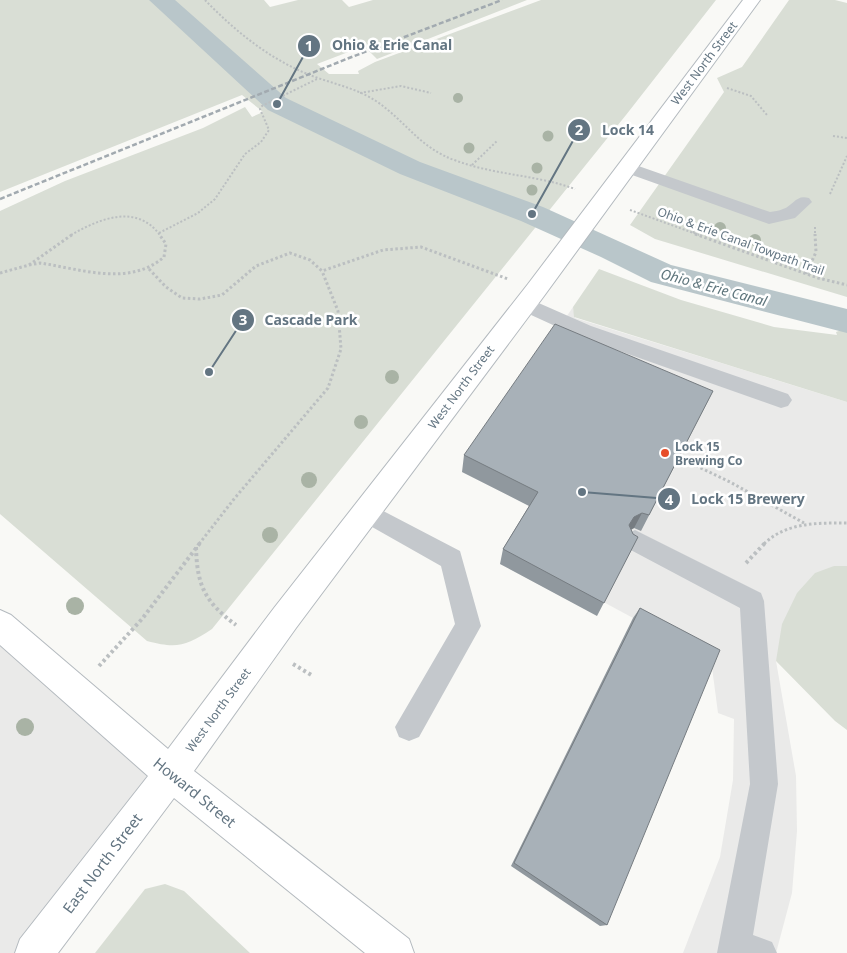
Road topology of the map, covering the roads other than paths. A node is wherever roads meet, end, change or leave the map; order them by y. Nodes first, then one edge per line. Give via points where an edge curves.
1 (752, 0) edge
2 (627, 166) junction
3 (803, 202) dead end
4 (537, 288) junction
5 (781, 400) dead end
6 (366, 512) junction
7 (635, 541) edge
8 (0, 625) edge
9 (409, 727) dead end
10 (171, 774) junction
11 (743, 950) edge
12 (34, 953) edge
13 (395, 953) edge

1 - 2 street, West North Street
2 - 3 lane via 768,218 790,214
2 - 4 street, West North Street
4 - 5 lane via 584,331
4 - 6 street, West North Street
6 - 9 lane via 451,559 468,626
6 - 10 street, West North Street
7 - 11 lane via 752,601 764,784
8 - 10 street, Howard Street
10 - 12 street, East North Street
10 - 13 street, Howard Street

